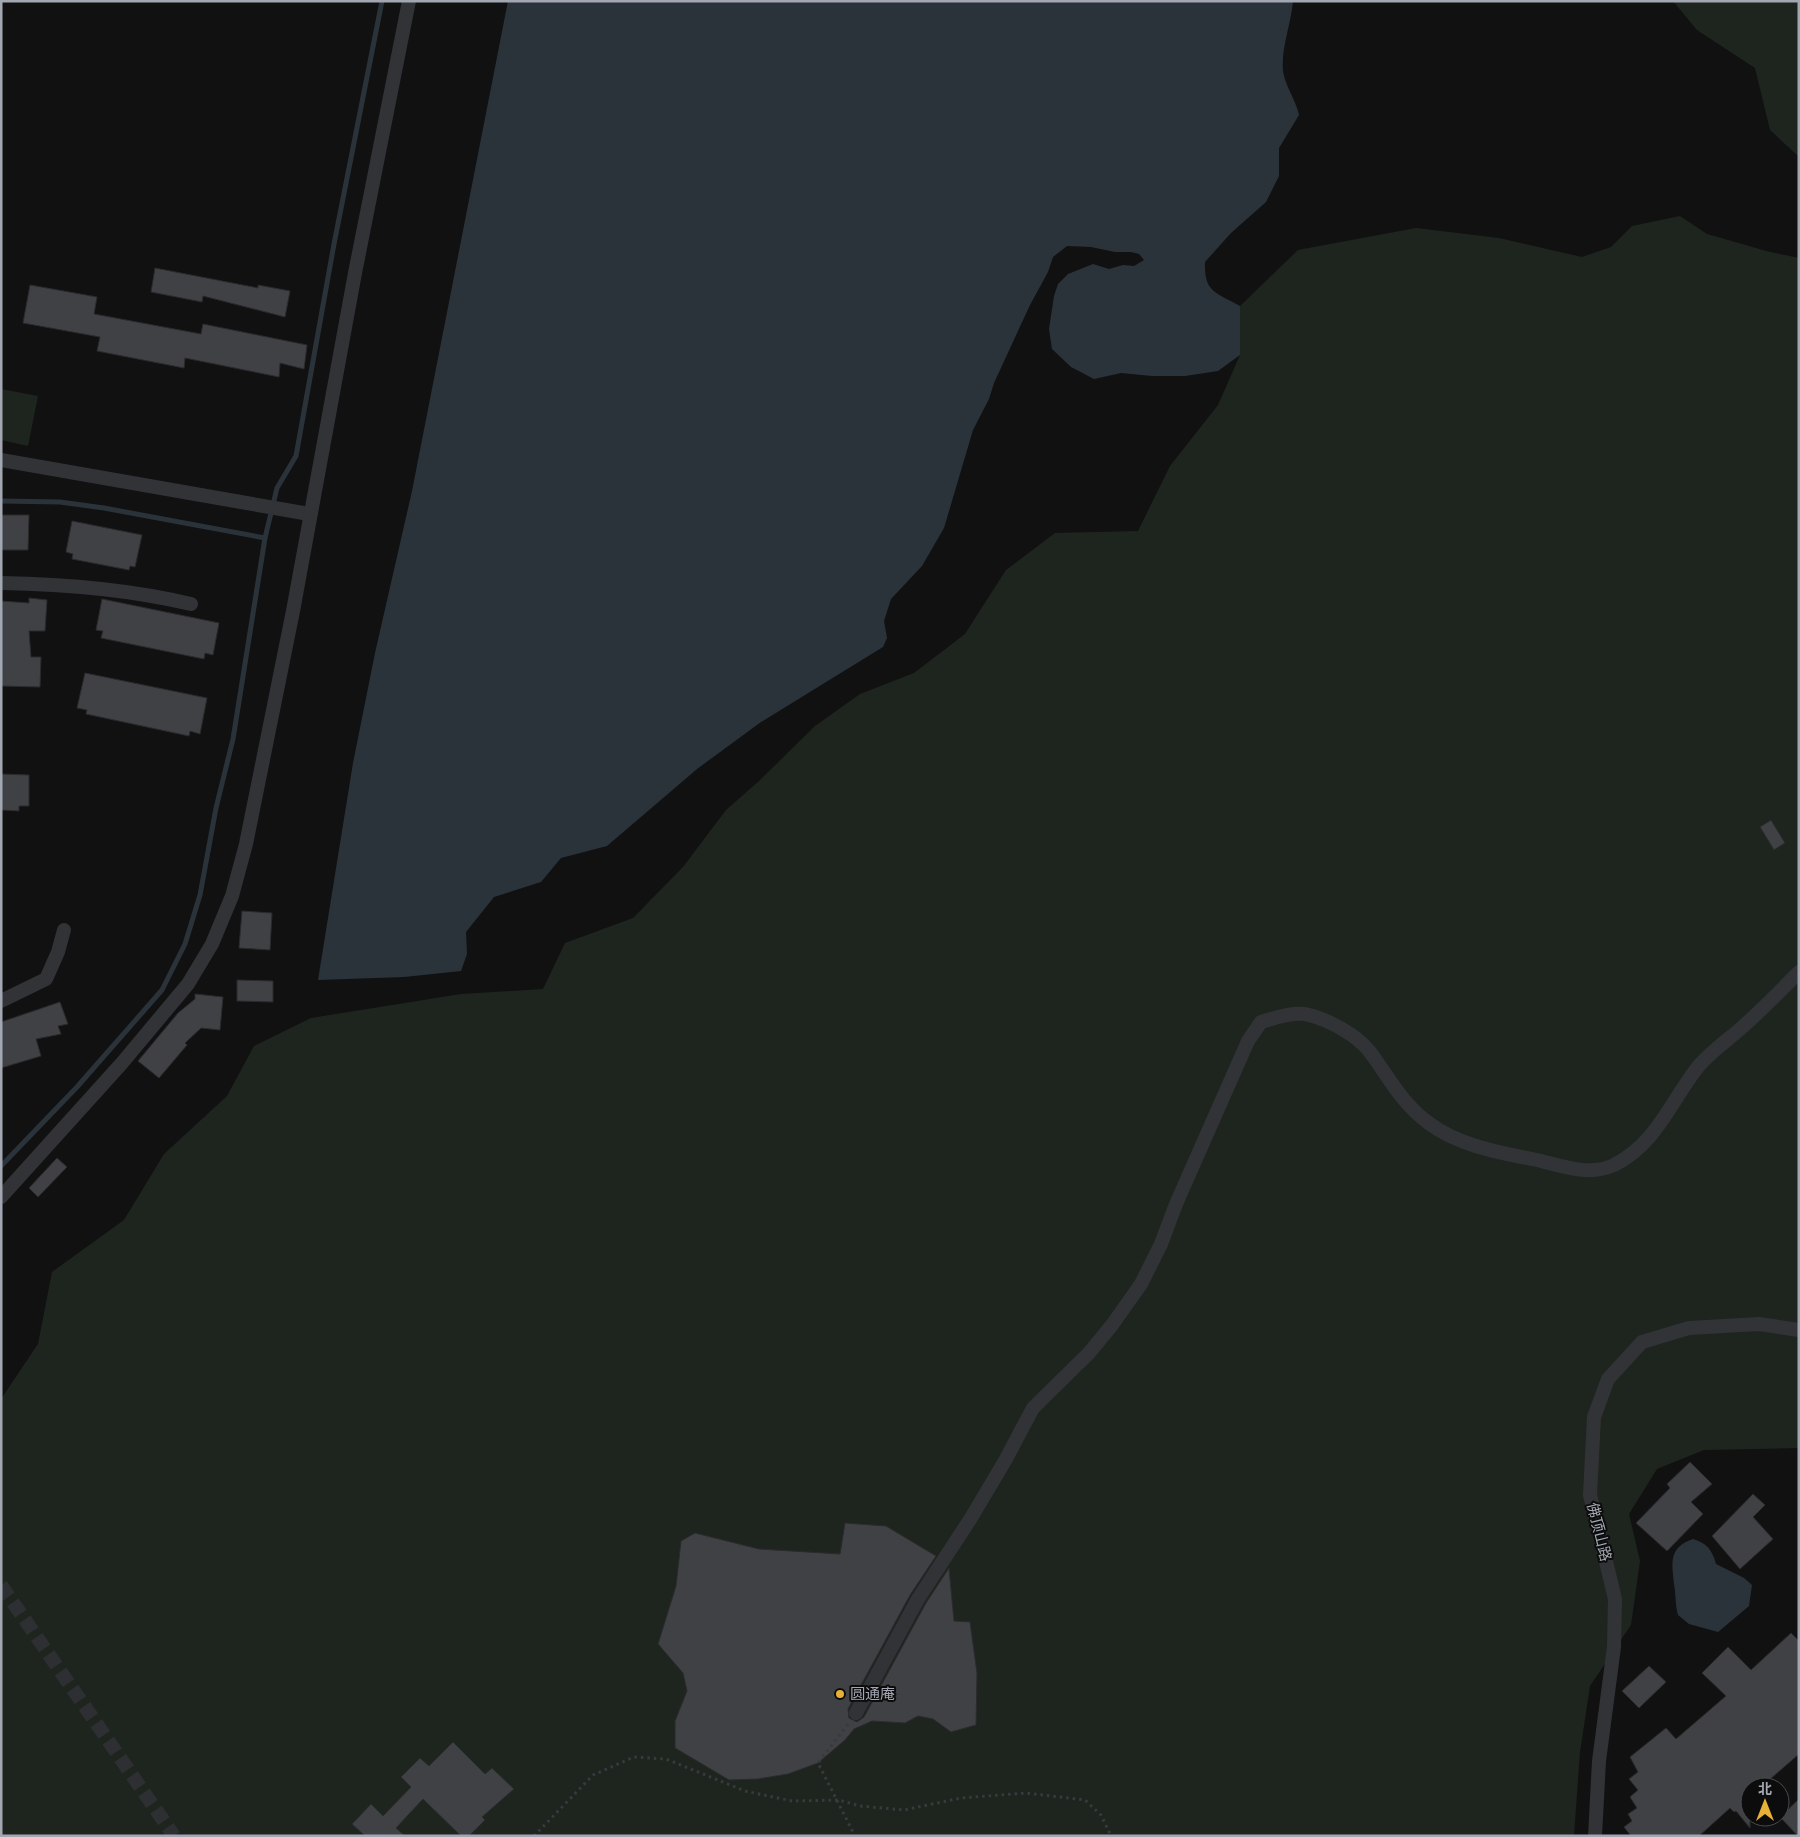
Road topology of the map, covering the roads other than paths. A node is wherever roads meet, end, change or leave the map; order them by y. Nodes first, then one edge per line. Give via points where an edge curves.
1 (409, 1) edge
2 (1, 460) edge
3 (309, 514) junction
4 (1, 583) edge
5 (191, 604) dead end
6 (64, 930) dead end
7 (1799, 972) edge
8 (1, 1001) edge
9 (1, 1197) edge
10 (1799, 1330) edge
11 (856, 1714) road end
12 (1595, 1836) edge

1 - 3 street
2 - 3 street
3 - 9 street via 293,612 246,844 232,896 212,944 188,984 122,1063
4 - 5 street via 75,584 144,593
6 - 8 street via 46,980
7 - 11 street via 1697,1068 1642,1147 1613,1165 1589,1172 1456,1139 1431,1125 1414,1112 1393,1088 1369,1050 1333,1025 1308,1015 1280,1016 1261,1022 1248,1041 1161,1244 1140,1284 1089,1353 1033,1408 971,1518 918,1599
10 - 12 street, 佛顶山路 via 1759,1324 1689,1328 1642,1342 1608,1380 1594,1417 1590,1495 1615,1599 1614,1647 1599,1761

